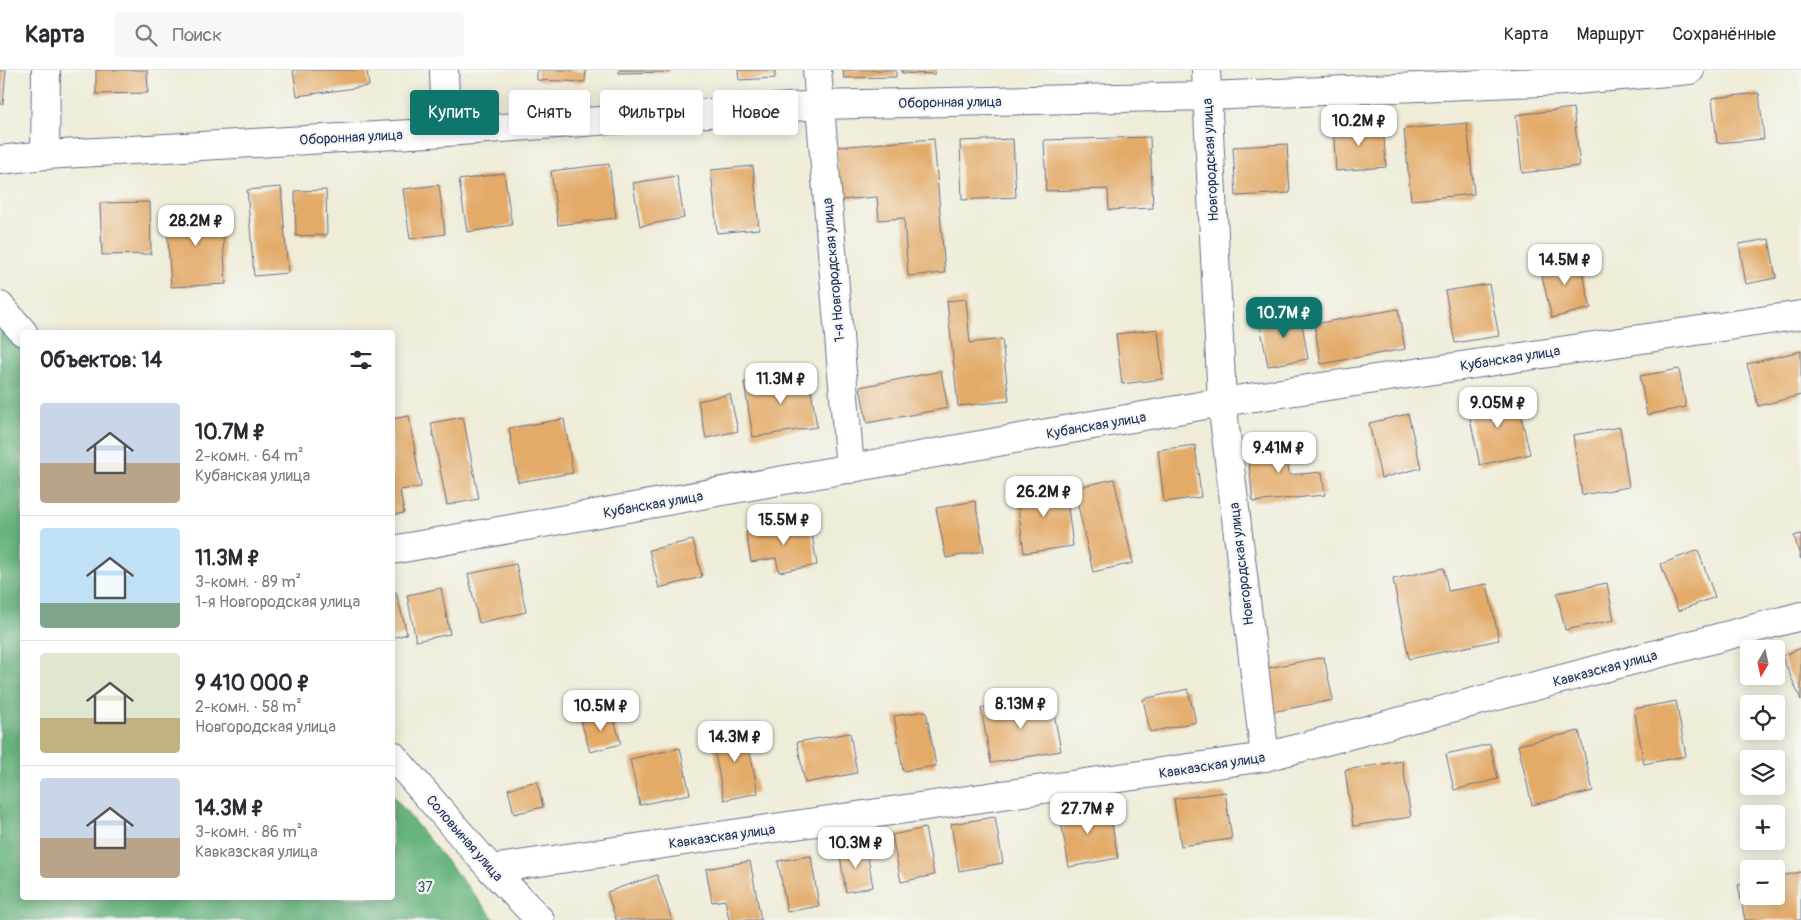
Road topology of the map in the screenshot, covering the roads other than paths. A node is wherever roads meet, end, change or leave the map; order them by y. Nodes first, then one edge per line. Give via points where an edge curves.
1 (46, 70) edge
2 (444, 70) edge
3 (817, 70) edge
4 (1690, 70) edge
5 (1564, 76) edge
6 (1207, 83) edge
7 (445, 90) edge
8 (818, 105) junction
9 (499, 128) edge
10 (410, 134) edge
11 (45, 155) junction
12 (0, 160) edge
13 (0, 306) edge
14 (1801, 315) edge
15 (21, 330) edge
16 (1222, 402) junction
17 (850, 469) junction
18 (395, 549) edge
19 (1801, 616) edge
20 (1264, 757) junction
21 (395, 758) edge
22 (491, 870) junction
23 (540, 920) edge

1 - 11 street
2 - 7 street
3 - 8 street, 1-я Новгородская улица
4 - 5 street, Оборонная улица
5 - 6 street, Оборонная улица
6 - 8 street, Оборонная улица
6 - 16 street, Новгородская улица
8 - 9 street, Оборонная улица
8 - 17 street, 1-я Новгородская улица
10 - 11 street, Оборонная улица
11 - 12 street, Оборонная улица
13 - 15 street
14 - 16 street, Кубанская улица
16 - 17 street, Кубанская улица
16 - 20 street, Новгородская улица
17 - 18 street, Кубанская улица
19 - 20 street, Кавказская улица
20 - 22 street, Кавказская улица
21 - 22 street, Соловьиная улица
22 - 23 street, Соловьиная улица

